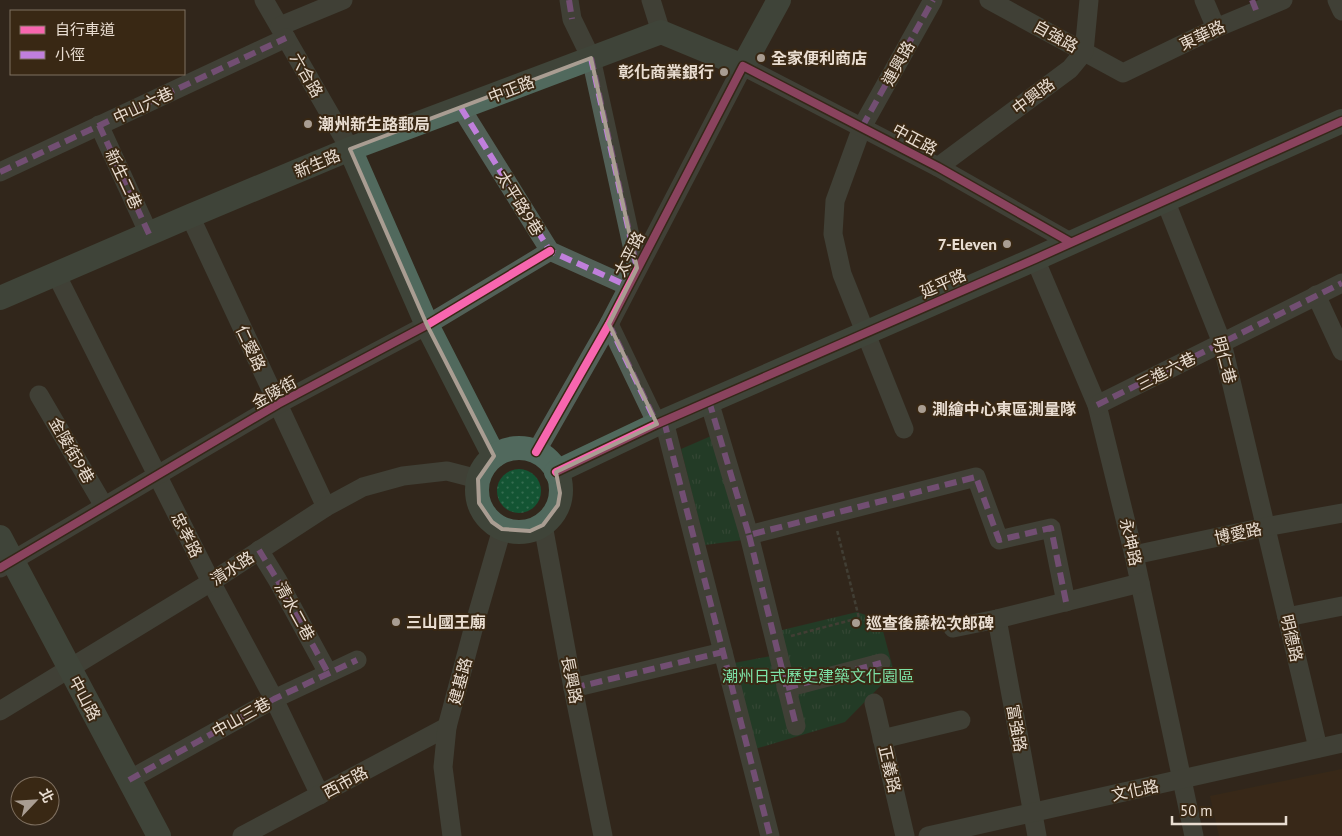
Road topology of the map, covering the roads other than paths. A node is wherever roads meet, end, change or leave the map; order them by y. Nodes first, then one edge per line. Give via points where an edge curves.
1 (264, 0) edge
2 (344, 0) edge
3 (561, 0) edge
4 (568, 0) edge
5 (651, 0) edge
6 (779, 0) edge
7 (933, 0) edge
8 (989, 0) edge
9 (1089, 0) edge
10 (1204, 0) edge
11 (1283, 0) edge
12 (1337, 0) edge
13 (1254, 5) edge
14 (1342, 11) edge
15 (572, 19) junction
16 (1216, 28) junction
17 (283, 32) junction
18 (661, 32) junction
19 (1084, 52) junction
20 (591, 58) junction
21 (743, 66) junction
22 (1123, 73) joint
23 (461, 108) junction
24 (1342, 121) edge
25 (99, 125) junction
26 (862, 127) junction
27 (350, 150) junction
28 (938, 167) junction
29 (0, 172) edge
30 (1165, 200) junction
31 (190, 216) junction
32 (149, 234) junction
33 (1070, 242) junction
34 (550, 251) junction
35 (1035, 258) junction
36 (637, 268) junction
37 (56, 274) junction
38 (1342, 283) edge
39 (628, 286) junction
40 (1316, 295) junction
41 (0, 298) edge
42 (609, 324) junction
43 (427, 325) junction
44 (865, 333) junction
45 (1222, 342) junction
46 (1342, 351) edge
47 (40, 395) dead end
48 (709, 402) junction
49 (278, 404) junction
50 (1097, 405) junction
51 (661, 422) junction
52 (904, 429) dead end
53 (536, 452) junction
54 (494, 456) junction
55 (556, 472) junction
56 (158, 476) junction
57 (478, 479) junction
58 (104, 506) junction
59 (326, 507) junction
60 (1342, 513) edge
61 (542, 524) junction
62 (1266, 527) junction
63 (502, 529) junction
64 (749, 536) junction
65 (0, 537) edge
66 (259, 550) junction
67 (1134, 555) junction
68 (4, 559) edge
69 (211, 582) junction
70 (1140, 583) junction
71 (1066, 602) junction
72 (1342, 606) edge
73 (1287, 617) junction
74 (997, 619) junction
75 (953, 628) dead end
76 (723, 652) junction
77 (357, 660) dead end
78 (881, 663) dead end
79 (69, 670) junction
80 (328, 673) junction
81 (573, 688) junction
82 (786, 688) junction
83 (274, 698) junction
84 (874, 703) dead end
85 (0, 712) edge
86 (960, 720) dead end
87 (796, 726) dead end
88 (447, 727) junction
89 (882, 739) junction
90 (1342, 743) edge
91 (1318, 748) junction
92 (1182, 779) junction
93 (129, 780) junction
94 (320, 795) junction
95 (1032, 812) junction
96 (159, 836) edge
97 (242, 836) edge
98 (452, 836) edge
99 (603, 836) edge
100 (770, 836) edge
101 (905, 836) edge
102 (928, 836) edge
103 (1037, 836) edge
104 (1194, 836) edge

1 - 17 street, 六合路
2 - 17 street, 中山六巷
3 - 15 street
4 - 15 street
5 - 18 street
6 - 21 main road, 太平路
7 - 26 street, 連興路
8 - 19 street, 自強路
9 - 19 street
10 - 16 street
11 - 13 street, 東華路
12 - 14 street
13 - 16 street, 東華路
15 - 20 street
16 - 22 street, 東華路
17 - 25 street, 中山六巷
17 - 27 street, 六合路
18 - 20 main road, 中正路
18 - 21 main road, 中正路
19 - 22 street, 自強路
19 - 28 street, 中興路 via 1070,69
20 - 23 main road, 中正路
20 - 36 street
21 - 26 street, 中正路
21 - 36 street, 太平路
23 - 27 main road, 中正路
23 - 34 street, 太平路9巷
24 - 30 main road, 延平路
25 - 29 street, 中山六巷
25 - 32 street, 新生二巷
26 - 28 street, 中正路
26 - 44 street, 連興路 via 834,201 833,234 842,274
27 - 31 main road, 新生路
27 - 43 main road, 新生路
28 - 33 street, 中正路
30 - 33 main road, 延平路
30 - 45 street, 明仁巷
31 - 32 main road, 新生路
31 - 49 street, 仁愛路
32 - 37 main road, 新生路
33 - 35 main road, 延平路
34 - 39 street, 太平路9巷
34 - 43 street, 金陵街
35 - 44 main road, 延平路
35 - 50 street, 永坤路
36 - 39 street, 太平路
37 - 41 main road, 新生路
37 - 56 street, 忠孝路
38 - 40 street, 三進六巷
39 - 42 street, 太平路
40 - 45 street, 三進六巷
40 - 46 street
42 - 51 street
42 - 53 street, 太平路
43 - 49 street, 金陵街
43 - 54 main road, 新生路
44 - 48 main road, 延平路
44 - 52 street, 連興路
45 - 50 street, 三進六巷
45 - 62 street, 明仁巷
47 - 58 street, 金陵街9巷
48 - 51 main road, 延平路
48 - 64 street
49 - 56 street, 金陵街
49 - 59 street, 仁愛路
50 - 67 street, 永坤路
51 - 55 main road, 延平路
51 - 76 street
53 - 54 main road via 518,448
53 - 55 main road via 550,462
54 - 57 main road
55 - 61 main road via 560,493 558,505
56 - 58 street, 金陵街
56 - 69 street, 忠孝路
57 - 59 street, 清水路 via 447,471 403,476 363,487
57 - 63 main road via 479,503 484,514
58 - 68 street, 金陵街
59 - 66 street, 清水路
60 - 62 street, 博愛路
61 - 63 main road via 516,532
61 - 81 street, 長興路
62 - 67 street, 博愛路
62 - 73 street, 明德路
63 - 88 street, 建基路
64 - 71 street via 976,477 999,540 1051,528
64 - 82 street
65 - 68 main road, 中山路
66 - 69 street, 清水路
66 - 80 street, 清水二巷
67 - 70 street, 永坤路
68 - 79 main road, 中山路
69 - 79 street, 清水路
69 - 83 street, 忠孝路
70 - 71 street
70 - 92 street, 永坤路
71 - 74 street
72 - 73 street
73 - 91 street, 明德路
74 - 75 street
74 - 95 street, 富強路
76 - 81 street
76 - 100 street
77 - 80 street, 中山三巷
78 - 82 street
79 - 85 street, 清水路
79 - 93 main road, 中山路
80 - 83 street, 中山三巷
81 - 99 street, 長興路
82 - 87 street
83 - 93 street, 中山三巷
83 - 94 street, 忠孝路
84 - 89 street, 正義路
86 - 89 street
88 - 94 street, 西市路
88 - 98 street, 建基路 via 442,767
89 - 101 street, 正義路
90 - 91 street, 文化路
91 - 92 street, 文化路
92 - 95 street, 文化路
92 - 104 street, 永坤路
93 - 96 main road, 中山路
94 - 97 street, 西市路
95 - 102 street, 文化路
95 - 103 street, 富強路

